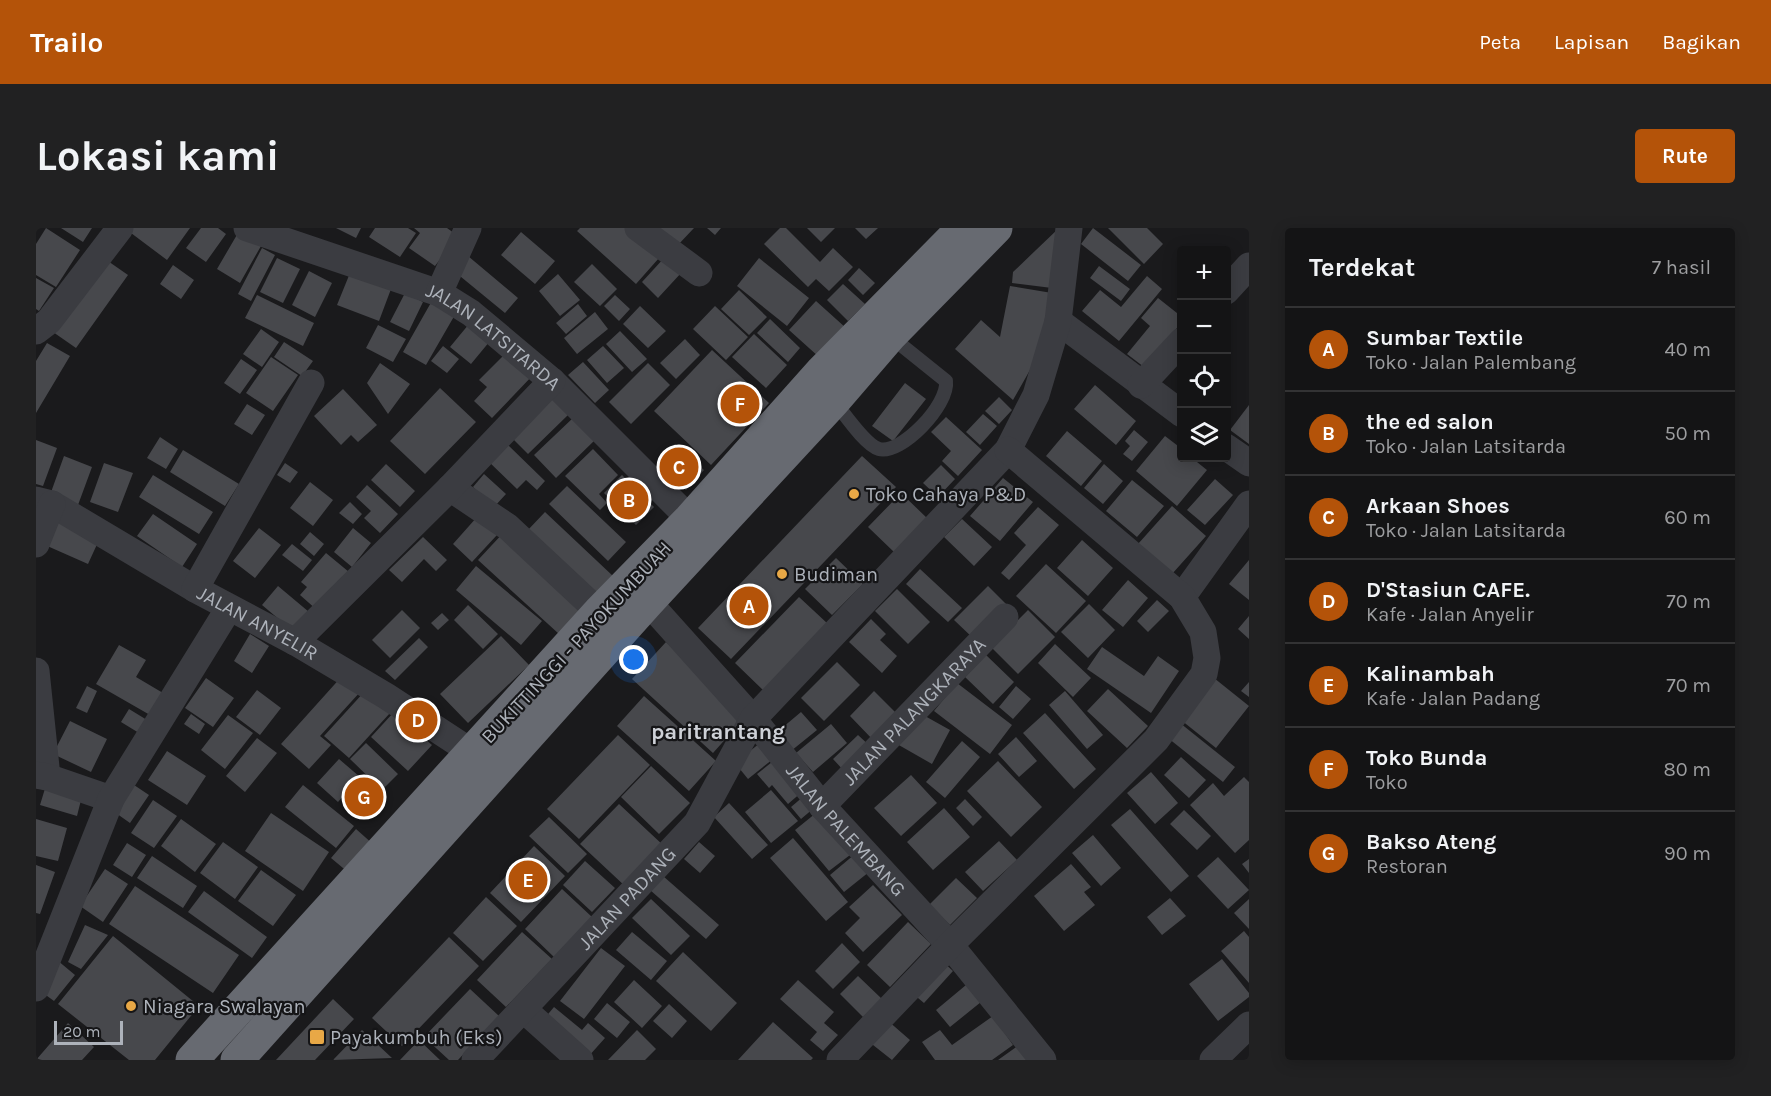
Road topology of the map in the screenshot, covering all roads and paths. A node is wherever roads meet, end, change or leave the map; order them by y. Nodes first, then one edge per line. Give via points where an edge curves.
1 (120, 228) edge
2 (468, 228) edge
3 (638, 228) edge
4 (963, 228) edge
5 (996, 228) edge
6 (1069, 228) edge
7 (252, 229) edge
8 (1249, 266) edge
9 (699, 273) dead end
10 (1231, 286) edge
11 (439, 293) junction
12 (1058, 321) junction
13 (879, 328) junction
14 (36, 331) edge
15 (1177, 346) edge
16 (552, 381) junction
17 (311, 383) dead end
18 (1141, 385) junction
19 (834, 401) junction
20 (1177, 410) edge
21 (1008, 450) junction
22 (1231, 450) edge
23 (1249, 463) edge
24 (450, 488) junction
25 (44, 502) edge
26 (1249, 504) edge
27 (690, 519) junction
28 (36, 544) edge
29 (195, 589) junction
30 (1182, 597) junction
31 (648, 602) junction
32 (229, 608) junction
33 (599, 612) junction
34 (1005, 617) dead end
35 (295, 642) junction
36 (36, 671) edge
37 (753, 720) junction
38 (473, 753) junction
39 (42, 776) edge
40 (111, 799) junction
41 (822, 806) junction
42 (425, 830) junction
43 (950, 945) junction
44 (36, 988) edge
45 (523, 1009) junction
46 (1245, 1039) edge
47 (192, 1060) edge
48 (237, 1060) edge
49 (475, 1060) edge
50 (580, 1060) edge
51 (840, 1060) edge
52 (1043, 1060) edge
53 (1213, 1060) edge

1 - 14 street via 49,321
2 - 11 street
3 - 9 street
4 - 13 highway, BUKITTINGGI - PAYOKUMBUAH
5 - 13 highway, BUKITTINGGI - PAYOKUMBUAH
6 - 12 street, JALAN PADANG
7 - 11 street, JALAN LATSITARDA
8 - 10 street
11 - 16 street, JALAN LATSITARDA via 471,313
12 - 18 street
12 - 21 street, JALAN PADANG via 1036,395
13 - 19 highway, BUKITTINGGI - PAYOKUMBUAH
13 - 19 lane via 946,381 946,394 939,408 897,446 887,450 871,444
13 - 27 highway, BUKITTINGGI - PAYOKUMBUAH
15 - 18 street
16 - 24 street
16 - 27 street, JALAN LATSITARDA
17 - 29 street
18 - 20 street
19 - 31 highway, BUKITTINGGI - PAYOKUMBUAH
21 - 30 street
21 - 37 street, JALAN PADANG
22 - 23 street
24 - 33 street via 508,527
24 - 35 street
25 - 28 street
25 - 29 street, JALAN ANYELIR
26 - 30 street
27 - 33 highway, BUKITTINGGI - PAYOKUMBUAH
29 - 32 street, JALAN ANYELIR
30 - 43 street via 1203,632 1207,658 1204,674 1156,740
31 - 37 street, JALAN PALEMBANG
31 - 42 highway, BUKITTINGGI - PAYOKUMBUAH
32 - 35 street, JALAN ANYELIR
32 - 40 street
33 - 38 highway, BUKITTINGGI - PAYOKUMBUAH
34 - 41 street, JALAN PALANGKARAYA
35 - 38 street, JALAN ANYELIR
36 - 39 street
37 - 41 street, JALAN PALEMBANG
37 - 45 street, JALAN PADANG via 697,823
38 - 42 highway, BUKITTINGGI - PAYOKUMBUAH
39 - 40 street
40 - 44 street
41 - 43 street, JALAN PALEMBANG
42 - 47 highway, BUKITTINGGI - PAYOKUMBUAH
42 - 48 highway, BUKITTINGGI - PAYOKUMBUAH
43 - 51 street
43 - 52 street, JALAN PALEMBANG
45 - 49 street, JALAN PADANG
45 - 50 street
46 - 53 street

